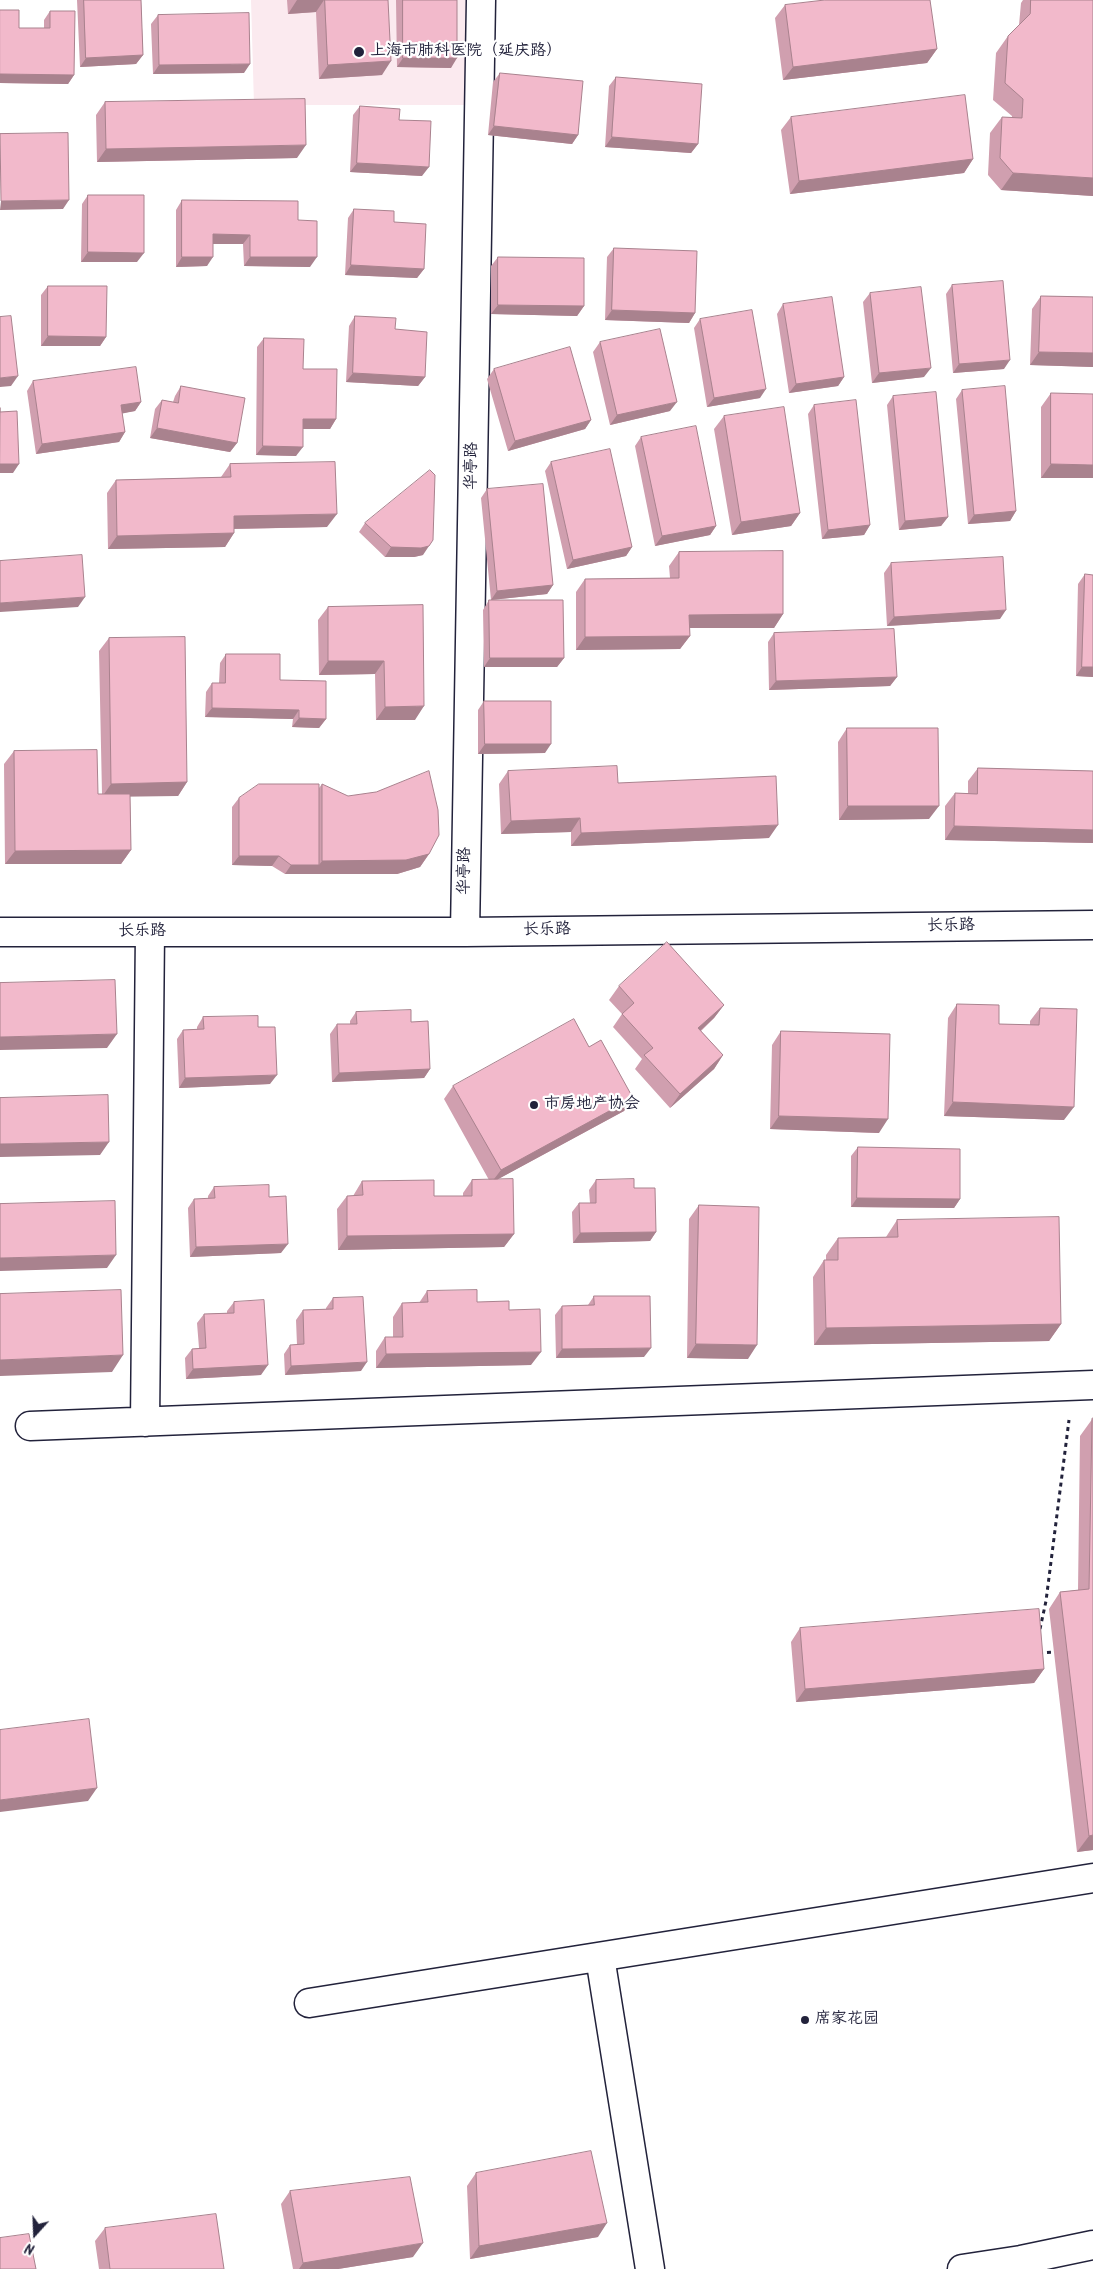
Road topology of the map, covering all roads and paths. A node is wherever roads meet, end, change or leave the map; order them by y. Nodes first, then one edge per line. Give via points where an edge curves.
1 (481, 0) edge
2 (1093, 925) edge
3 (0, 932) edge
4 (150, 932) junction
5 (465, 932) junction
6 (1093, 1385) edge
7 (1072, 1414) dead end
8 (144, 1422) junction
9 (30, 1426) dead end
10 (1038, 1636) edge
11 (1036, 1645) edge
12 (1064, 1652) edge
13 (1093, 1878) edge
14 (600, 1957) junction
15 (309, 2004) dead end
16 (1093, 2245) edge
17 (650, 2269) edge
18 (962, 2269) edge

1 - 5 street, 华亭路
2 - 5 street, 长乐路
3 - 4 street, 长乐路
4 - 5 street, 长乐路
4 - 8 street
6 - 8 street
7 - 10 path via 1068,1421 1046,1601
8 - 9 street
11 - 12 path via 1035,1653
13 - 14 street
14 - 15 street
14 - 17 street
16 - 18 street

